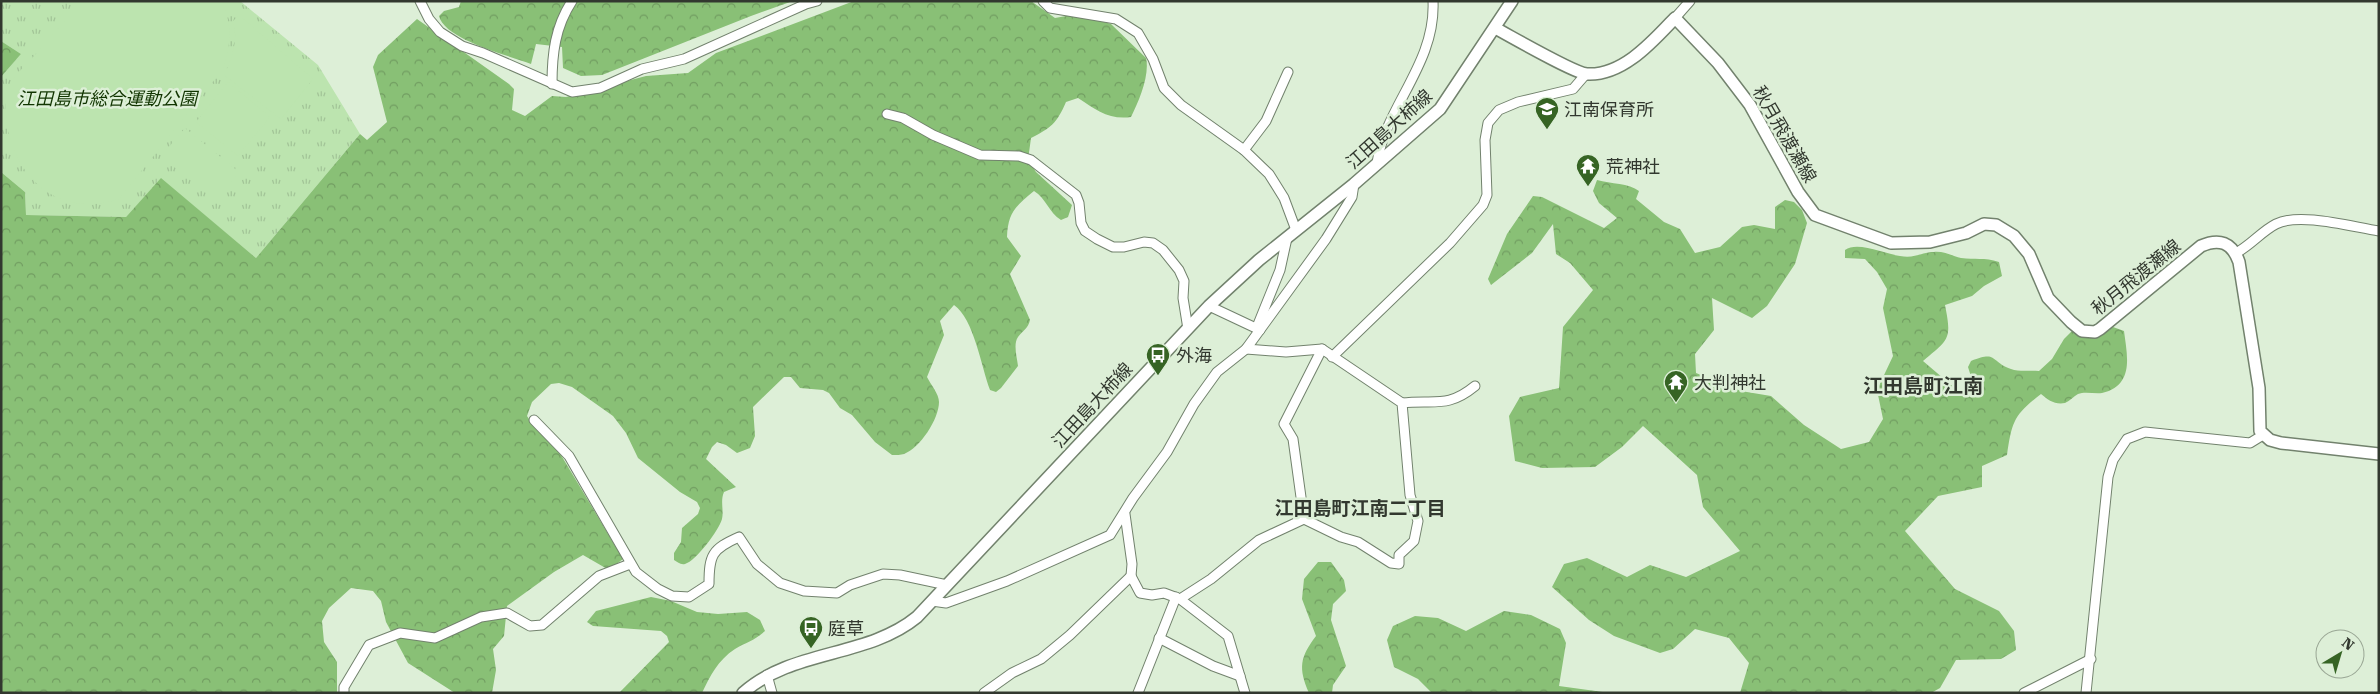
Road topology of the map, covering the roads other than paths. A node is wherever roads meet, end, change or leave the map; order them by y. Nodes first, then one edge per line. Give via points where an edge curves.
1 (420, 1) edge
2 (572, 1) edge
3 (817, 1) edge
4 (1043, 1) edge
5 (1433, 1) edge
6 (1512, 1) edge
7 (1690, 1) edge
8 (1675, 18) junction
9 (1495, 28) junction
10 (1288, 72) dead end
11 (1586, 74) junction
12 (552, 84) junction
13 (887, 114) dead end
14 (1244, 150) junction
15 (1377, 163) junction
16 (1354, 184) junction
17 (1296, 230) junction
18 (2379, 232) edge
19 (1287, 238) junction
20 (2236, 253) junction
21 (1209, 306) junction
22 (1188, 329) junction
23 (1258, 329) junction
24 (1246, 349) junction
25 (1322, 350) junction
26 (1332, 357) junction
27 (1474, 386) dead end
28 (1402, 403) junction
29 (534, 420) dead end
30 (2263, 435) junction
31 (2379, 454) edge
32 (1125, 514) junction
33 (1304, 519) junction
34 (630, 564) junction
35 (1131, 576) junction
36 (947, 585) junction
37 (1178, 598) junction
38 (932, 601) junction
39 (1159, 638) junction
40 (2091, 660) junction
41 (767, 675) junction
42 (1240, 676) junction
43 (344, 693) edge
44 (743, 693) edge
45 (772, 693) edge
46 (984, 693) edge
47 (1138, 693) edge
48 (1245, 693) edge
49 (2024, 693) edge
50 (2086, 693) edge

1 - 12 street via 440,32 462,46
2 - 12 street via 560,20 552,62
3 - 12 street via 684,59 642,69 600,88 572,92
4 - 14 street via 1050,8 1116,19 1138,33 1164,88 1181,105
5 - 15 street via 1431,34 1379,147
6 - 9 main road, 江田島大柿線
7 - 8 street
8 - 11 main road via 1630,60 1612,69
8 - 20 main road, 秋月飛渡瀬線 via 1718,62 1750,105 1798,192 1815,215 1891,243 1930,242 1966,233 1984,224 1996,225 2014,236 2029,254 2048,298 2082,331 2100,329 2201,246 2218,241
9 - 11 main road
9 - 15 main road, 江田島大柿線 via 1440,109
10 - 14 street via 1266,121
11 - 26 street via 1573,89 1518,102 1499,110 1488,123 1485,140 1487,195 1483,205 1450,243
13 - 22 street via 903,118 980,156 1019,156 1031,160 1076,195 1085,231 1114,247 1144,242 1153,243 1163,250 1184,281
14 - 17 street via 1269,174 1284,198
15 - 16 main road, 江田島大柿線
16 - 17 main road, 江田島大柿線
16 - 23 street via 1352,197 1326,239
17 - 19 main road, 江田島大柿線
18 - 20 street via 2301,219 2286,220 2270,227
19 - 21 main road, 江田島大柿線
19 - 23 street via 1280,270
20 - 30 main road via 2260,388 2260,431
21 - 22 main road, 江田島大柿線
21 - 23 street
22 - 36 main road, 江田島大柿線
23 - 24 street
24 - 25 street
24 - 32 street via 1217,372
25 - 26 street
25 - 33 street via 1284,424 1293,439
26 - 28 street
27 - 28 street via 1461,397 1443,403
28 - 33 street via 1410,495 1418,521 1414,541 1399,555 1399,564 1391,563 1358,542
29 - 34 street via 569,456
30 - 31 main road via 2280,443
30 - 40 street via 2250,444 2145,432 2127,440 2120,449 2108,477
32 - 35 street
32 - 38 street via 1110,535 1007,581 946,603
33 - 37 street via 1259,540 1211,579
34 - 36 street via 658,589 672,596 689,597 709,584 709,562 717,548 739,537 757,564 772,577 804,591 837,593 883,574
34 - 43 street via 599,576 542,625 530,626 507,613 481,617 435,638 400,633 369,645 344,687
35 - 37 street via 1140,592 1164,593
35 - 46 street via 1041,659 1012,673
36 - 38 main road, 江田島大柿線
37 - 39 street
37 - 42 street via 1228,636
38 - 41 main road, 江田島大柿線 via 911,622 890,635 786,666
39 - 42 street
39 - 47 street
40 - 49 street
40 - 50 street
41 - 44 main road, 江田島大柿線
41 - 45 street
42 - 48 street

